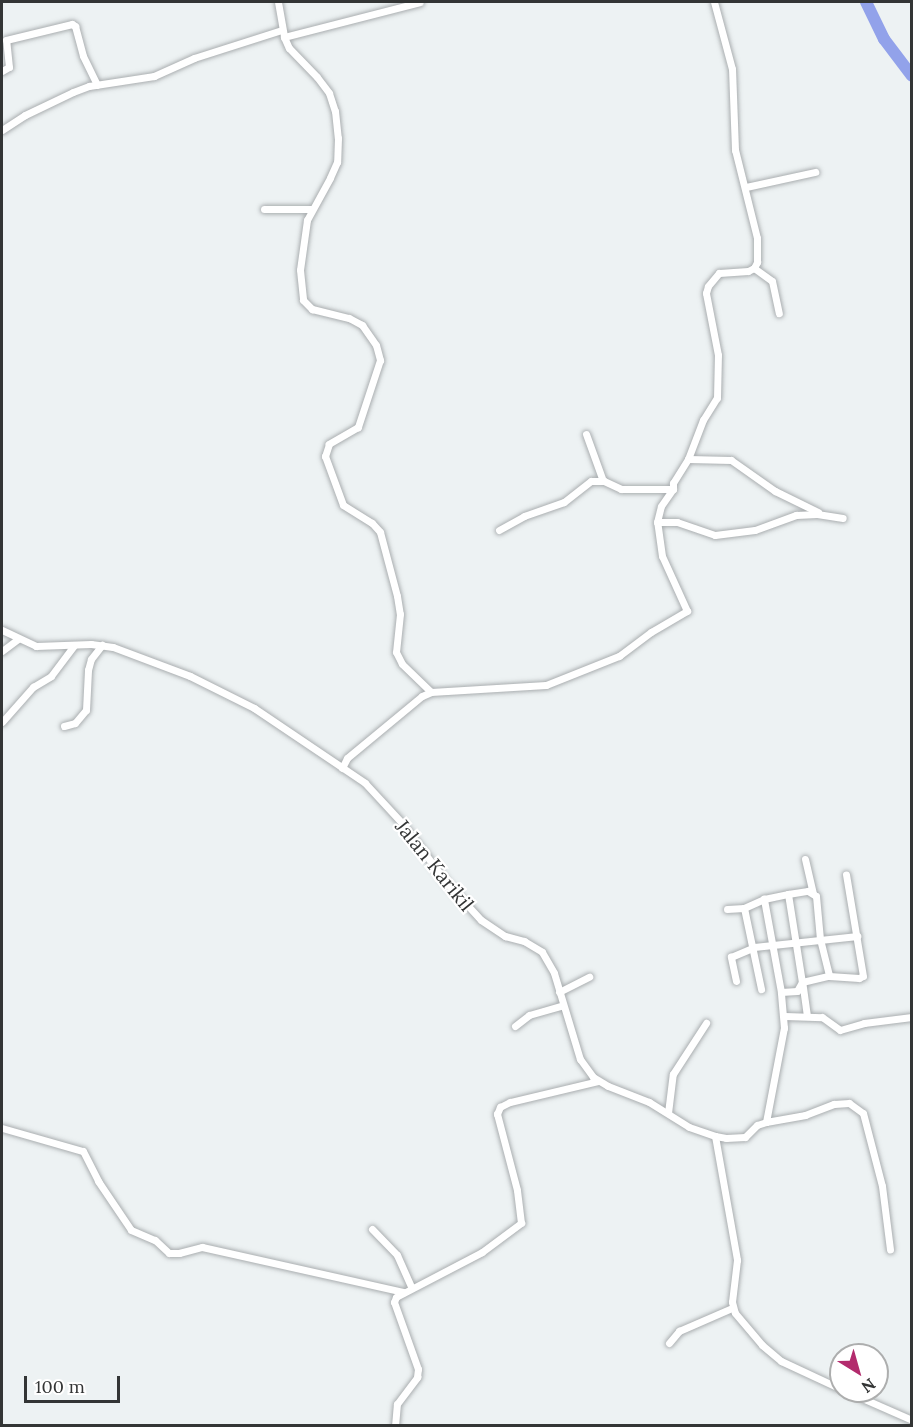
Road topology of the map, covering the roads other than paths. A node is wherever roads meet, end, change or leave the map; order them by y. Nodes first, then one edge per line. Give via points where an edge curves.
1 (278, 2) edge
2 (420, 2) edge
3 (714, 2) edge
4 (283, 34) junction
5 (2, 71) edge
6 (97, 85) junction
7 (2, 130) edge
8 (815, 172) dead end
9 (746, 188) junction
10 (264, 209) dead end
11 (312, 209) junction
12 (754, 268) junction
13 (779, 313) dead end
14 (586, 434) dead end
15 (688, 459) junction
16 (603, 481) junction
17 (673, 489) junction
18 (827, 515) junction
19 (843, 518) dead end
20 (657, 522) junction
21 (498, 530) dead end
22 (2, 630) edge
23 (18, 639) junction
24 (102, 645) junction
25 (74, 646) junction
26 (2, 651) edge
27 (431, 692) junction
28 (2, 722) edge
29 (64, 726) dead end
30 (342, 768) junction
31 (805, 859) dead end
32 (846, 874) dead end
33 (813, 893) junction
34 (788, 894) junction
35 (765, 899) junction
36 (744, 908) junction
37 (727, 909) dead end
38 (857, 936) junction
39 (820, 939) junction
40 (798, 944) junction
41 (773, 946) junction
42 (754, 947) junction
43 (829, 976) junction
44 (589, 977) dead end
45 (736, 981) dead end
46 (802, 982) junction
47 (761, 989) dead end
48 (561, 991) junction
49 (781, 992) junction
50 (563, 1005) junction
51 (785, 1016) junction
52 (807, 1016) junction
53 (912, 1017) edge
54 (706, 1023) dead end
55 (515, 1026) dead end
56 (597, 1081) junction
57 (668, 1113) junction
58 (766, 1122) junction
59 (2, 1128) edge
60 (715, 1136) junction
61 (372, 1229) dead end
62 (890, 1249) dead end
63 (408, 1290) junction
64 (732, 1308) junction
65 (669, 1343) dead end
66 (829, 1383) edge
67 (873, 1403) edge
68 (912, 1420) edge
69 (395, 1425) edge

1 - 4 street
2 - 4 street
3 - 9 street via 732,69 735,150
4 - 6 street via 194,58 154,76
4 - 11 street via 294,54 329,93 335,111 337,162
5 - 6 street via 10,66 6,40 72,24
6 - 7 street via 56,100
8 - 9 street
9 - 12 street via 757,238
10 - 11 street
11 - 27 street via 300,270 303,300 312,309 362,325 376,345 380,360 358,427 329,444 325,456 343,505 380,532 400,614 396,652 402,664
12 - 13 street via 772,281
12 - 15 street via 719,273 708,286 719,386
14 - 16 street
15 - 17 street
15 - 18 street via 731,460 775,491
16 - 17 street via 621,489
16 - 21 street via 591,481 564,502
17 - 20 street via 661,506
18 - 19 street
18 - 20 street via 796,515 755,530 715,535 677,522
20 - 27 street via 662,556 686,608 684,614 619,656 544,686
22 - 23 street, Jalan Karikil
23 - 25 street, Jalan Karikil via 36,645
23 - 26 street
24 - 25 street, Jalan Karikil
24 - 29 street via 88,670 86,710 75,723
24 - 30 street, Jalan Karikil via 190,676 254,708
25 - 28 street via 51,675 33,687
27 - 30 street via 347,758
30 - 48 street, Jalan Karikil via 365,783 401,822 447,884 481,920 505,936 542,952
31 - 33 street
32 - 38 street
33 - 34 street
33 - 39 street
34 - 35 street
34 - 40 street
35 - 36 street
35 - 41 street
36 - 37 street
36 - 42 street
38 - 39 street
38 - 43 street via 863,977
39 - 40 street
39 - 43 street
40 - 41 street
40 - 46 street
41 - 42 street
41 - 49 street
42 - 45 street via 731,957
42 - 47 street
43 - 46 street
44 - 48 street
46 - 49 street via 797,991
46 - 52 street
48 - 50 street, Jalan Karikil
49 - 51 street
50 - 55 street via 530,1015
50 - 56 street, Jalan Karikil via 580,1059
51 - 52 street
51 - 58 street
52 - 53 street via 822,1017 840,1030
54 - 57 street via 673,1074
56 - 57 street, Jalan Karikil
56 - 63 street via 500,1107 497,1114 518,1190 521,1223 482,1252
57 - 60 street, Jalan Karikil via 689,1128
58 - 60 street, Jalan Karikil via 745,1137
58 - 62 street via 809,1114 834,1104 849,1103 863,1113 882,1186
59 - 63 street via 83,1151 131,1230 155,1240 169,1253 202,1248
60 - 64 street via 736,1260
61 - 63 street via 397,1256
63 - 69 street via 394,1302 418,1369 417,1377 397,1404
64 - 65 street via 679,1331
64 - 66 street via 748,1330 781,1361
67 - 68 street

